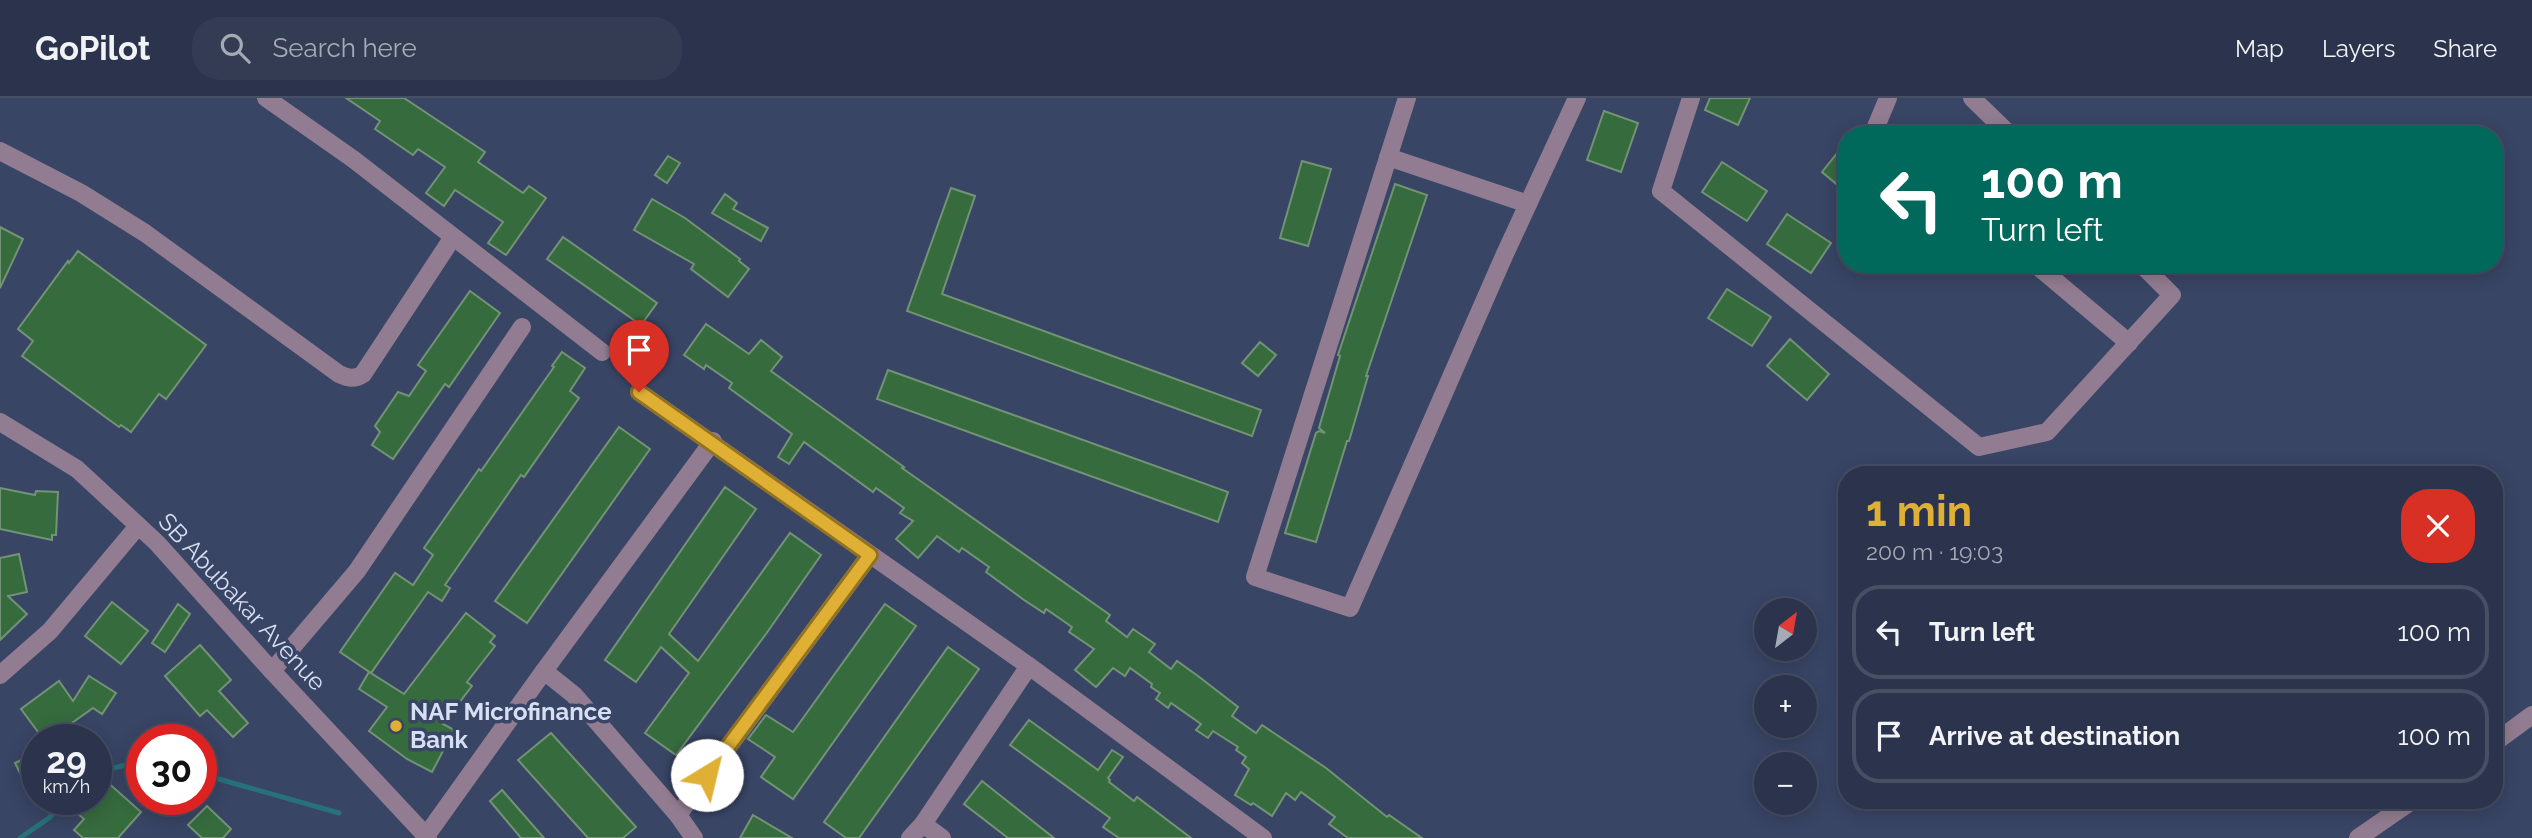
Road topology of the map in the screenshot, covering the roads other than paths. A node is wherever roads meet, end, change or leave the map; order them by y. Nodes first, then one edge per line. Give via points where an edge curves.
1 (266, 98) edge
2 (1407, 98) edge
3 (1577, 98) edge
4 (1691, 98) edge
5 (1888, 98) edge
6 (1972, 98) edge
7 (1876, 126) edge
8 (2001, 126) edge
9 (0, 151) edge
10 (1388, 157) junction
11 (1528, 204) junction
12 (453, 237) junction
13 (2046, 273) edge
14 (2150, 273) edge
15 (522, 327) dead end
16 (2129, 343) junction
17 (603, 352) dead end
18 (639, 392) dead end
19 (0, 422) edge
20 (713, 442) junction
21 (138, 526) junction
22 (870, 555) junction
23 (1029, 666) junction
24 (272, 671) junction
25 (544, 671) junction
26 (0, 675) edge
27 (2532, 715) edge
28 (2503, 736) edge
29 (2400, 809) edge
30 (678, 815) junction
31 (923, 824) junction
32 (427, 837) edge
33 (694, 838) edge
34 (910, 838) edge
35 (942, 838) edge
36 (1263, 838) edge
37 (2358, 838) edge

1 - 12 street
2 - 10 street
3 - 11 street
4 - 16 street via 1661,191 1979,447 2047,432
5 - 7 street
6 - 8 street
9 - 12 street via 145,233 348,378 363,374
10 - 11 street
10 - 11 street via 1255,577 1350,608
12 - 17 street
13 - 16 street
14 - 16 street via 2172,295
15 - 24 street via 357,571
18 - 20 street
19 - 21 street, SB Abubakar Avenue via 77,469
20 - 22 street
20 - 25 street
21 - 24 street, SB Abubakar Avenue
21 - 26 street via 50,631
22 - 23 street
22 - 30 street
23 - 31 street
23 - 36 street
24 - 32 street, SB Abubakar Avenue
25 - 30 street via 574,695
25 - 32 street
27 - 28 street
29 - 37 street
30 - 33 street
31 - 34 street
31 - 35 street

